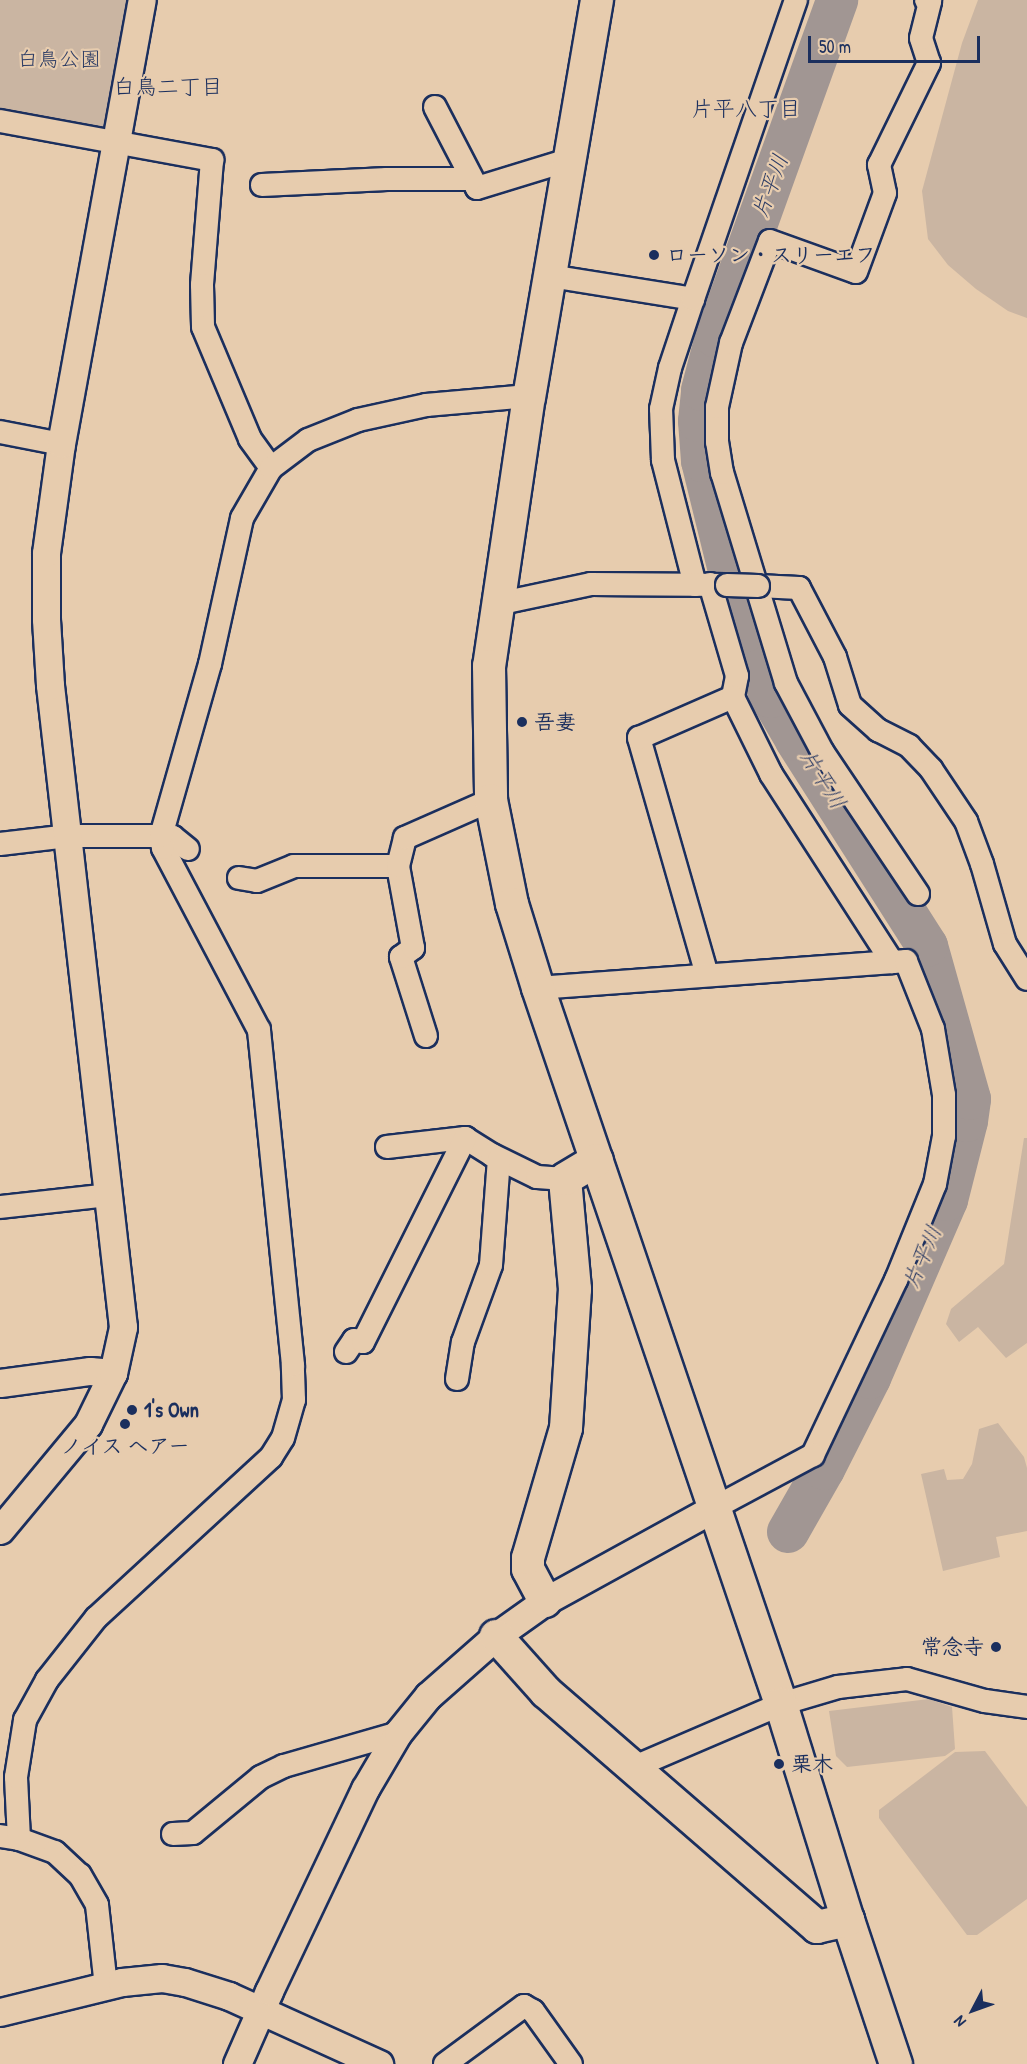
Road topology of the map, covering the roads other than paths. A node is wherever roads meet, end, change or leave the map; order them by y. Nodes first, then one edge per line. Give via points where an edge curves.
1 (142, 0) edge
2 (597, 0) edge
3 (796, 0) edge
4 (926, 0) edge
5 (435, 107) dead end
6 (0, 121) edge
7 (118, 142) junction
8 (571, 159) junction
9 (471, 179) junction
10 (262, 185) dead end
11 (550, 276) junction
12 (693, 299) junction
13 (529, 396) junction
14 (0, 432) edge
15 (61, 444) junction
16 (271, 468) junction
17 (710, 585) junction
18 (497, 604) junction
19 (733, 697) junction
20 (491, 800) junction
21 (161, 836) junction
22 (68, 837) junction
23 (0, 844) edge
24 (188, 849) dead end
25 (398, 866) junction
26 (239, 878) dead end
27 (918, 894) dead end
28 (892, 962) junction
29 (707, 975) junction
30 (1027, 979) edge
31 (538, 988) junction
32 (426, 1036) dead end
33 (465, 1138) junction
34 (387, 1147) dead end
35 (499, 1159) junction
36 (597, 1160) junction
37 (565, 1179) junction
38 (108, 1195) junction
39 (0, 1207) edge
40 (346, 1352) dead end
41 (113, 1373) junction
42 (457, 1380) dead end
43 (0, 1383) edge
44 (714, 1508) junction
45 (0, 1530) edge
46 (545, 1601) junction
47 (496, 1636) junction
48 (781, 1704) junction
49 (1027, 1707) edge
50 (398, 1733) junction
51 (632, 1768) junction
52 (172, 1834) dead end
53 (10, 1837) edge
54 (848, 1920) junction
55 (106, 1986) junction
56 (261, 2010) junction
57 (0, 2012) edge
58 (237, 2064) edge
59 (379, 2064) edge
60 (445, 2064) edge
61 (571, 2064) edge
62 (896, 2064) edge

1 - 7 street
2 - 8 main road
3 - 12 street
4 - 27 street via 930,2 921,38 929,63 879,165 885,193 856,272 770,241 731,343 717,407 722,473 786,682 822,750
5 - 9 street
6 - 7 street
7 - 15 street
7 - 16 street via 212,160 202,285 203,327 250,439
8 - 9 street via 477,189
8 - 11 main road
9 - 10 street
11 - 12 street
11 - 13 main road
12 - 17 street via 661,409 663,460
13 - 16 street via 437,403 358,420 308,440
13 - 18 main road
14 - 15 street
15 - 22 street via 46,553 46,619
16 - 21 street via 242,518 210,664
17 - 18 street via 591,584
17 - 19 street via 737,676
17 - 30 street, bridge via 799,588 835,657 850,705 878,730 909,746 931,769 966,821 1005,944
18 - 20 main road via 489,666
19 - 28 street via 771,774
19 - 29 street via 639,738
20 - 25 street via 405,838
20 - 31 main road via 512,903
21 - 22 street
21 - 24 street via 173,837
21 - 53 street via 259,1030 294,1401 283,1438 271,1457 96,1618 47,1680 25,1720
22 - 23 street
22 - 38 street
25 - 26 street via 294,866 257,881
25 - 32 street via 413,948 400,957
28 - 29 street
28 - 44 street via 906,961 933,1029 944,1095 944,1136 935,1184 896,1280 813,1455
29 - 31 street
31 - 36 main road
33 - 34 street
33 - 35 street
33 - 40 street via 363,1342 354,1340
35 - 37 street via 537,1177
35 - 42 street via 491,1265 463,1342
36 - 37 main road
36 - 44 main road
37 - 46 main road via 575,1289 566,1428 528,1558 528,1569
38 - 39 street
38 - 41 street via 123,1326
41 - 43 street via 90,1371
41 - 45 street via 88,1424
44 - 46 street
44 - 48 main road
46 - 47 street
47 - 50 street via 428,1696
47 - 51 main road via 546,1692
48 - 49 street via 838,1687 907,1680 985,1701
48 - 51 street
48 - 54 main road
50 - 52 street via 284,1766 261,1777 193,1833
50 - 56 street via 346,1828
51 - 54 main road via 818,1927
53 - 55 street via 55,1852 80,1875 97,1905
54 - 62 main road
55 - 56 street via 162,1978 230,1996
55 - 57 street
56 - 58 street
56 - 59 street
60 - 61 street via 524,2006 533,2011

